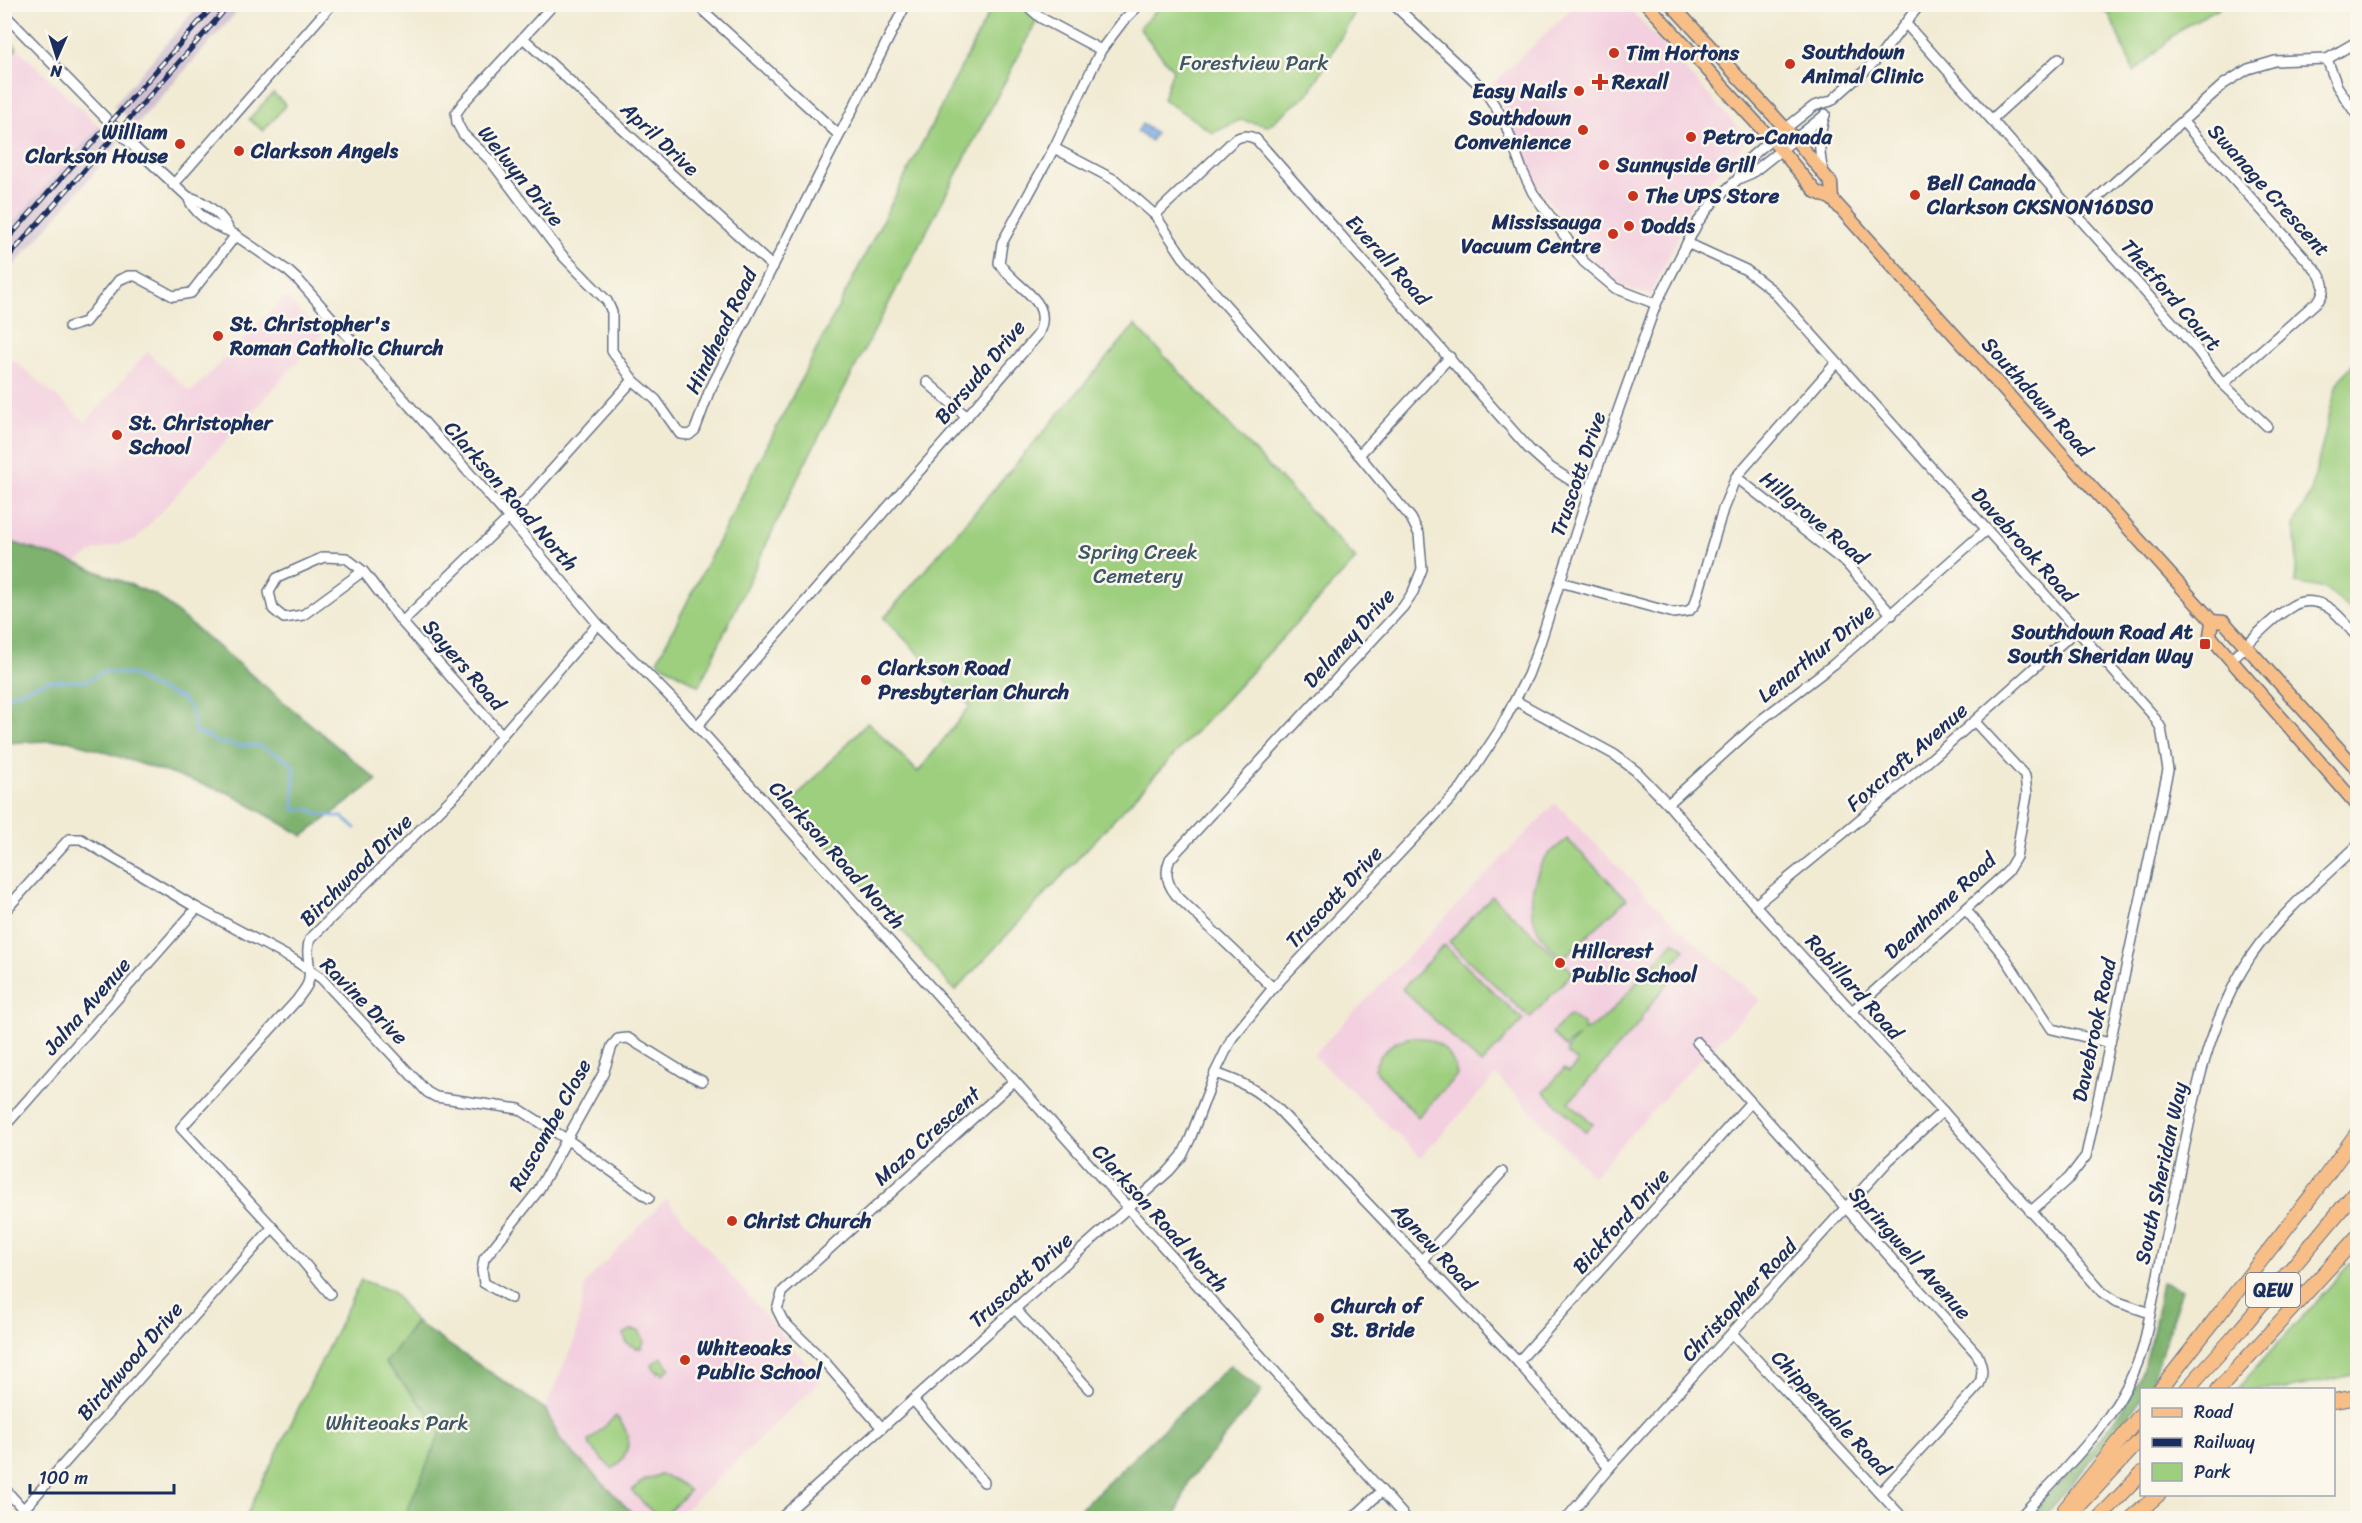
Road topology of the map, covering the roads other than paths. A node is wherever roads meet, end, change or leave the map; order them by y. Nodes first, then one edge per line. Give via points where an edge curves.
1 (332, 4) edge
2 (554, 4) edge
3 (696, 4) edge
4 (906, 4) edge
5 (1025, 4) edge
6 (1140, 4) edge
7 (1393, 4) edge
8 (1647, 4) edge
9 (1671, 4) edge
10 (1920, 4) edge
11 (4, 14) edge
12 (1906, 24) junction
13 (524, 38) junction
14 (2358, 41) edge
15 (1101, 50) junction
16 (2059, 58) dead end
17 (2327, 59) junction
18 (1831, 101) junction
19 (1825, 115) junction
20 (2358, 117) edge
21 (1992, 119) junction
22 (2184, 122) junction
23 (1786, 128) junction
24 (839, 135) junction
25 (1771, 139) junction
26 (1796, 140) junction
27 (1054, 148) junction
28 (1782, 151) junction
29 (1823, 173) junction
30 (1738, 179) junction
31 (173, 185) junction
32 (1832, 199) junction
33 (1155, 215) junction
34 (2077, 216) junction
35 (232, 233) junction
36 (1687, 243) junction
37 (773, 267) junction
38 (1656, 304) junction
39 (69, 327) dead end
40 (1450, 357) junction
41 (1836, 363) junction
42 (633, 380) junction
43 (927, 382) dead end
44 (2223, 384) junction
45 (967, 417) junction
46 (2267, 426) dead end
47 (1359, 455) junction
48 (1736, 477) junction
49 (1589, 492) junction
50 (509, 518) junction
51 (1986, 530) junction
52 (363, 571) junction
53 (1560, 582) junction
54 (1892, 615) junction
55 (2212, 621) junction
56 (402, 622) junction
57 (598, 624) junction
58 (2076, 630) junction
59 (2358, 638) edge
60 (2247, 645) junction
61 (2230, 660) junction
62 (1516, 700) junction
63 (1976, 722) junction
64 (697, 726) junction
65 (502, 735) junction
66 (2358, 770) edge
67 (1668, 804) junction
68 (2358, 806) edge
69 (2358, 844) edge
70 (1755, 906) junction
71 (197, 908) junction
72 (1965, 910) junction
73 (4, 912) edge
74 (309, 970) junction
75 (1273, 988) junction
76 (1851, 1012) junction
77 (1697, 1042) dead end
78 (2110, 1043) junction
79 (1215, 1073) junction
80 (702, 1081) dead end
81 (1014, 1081) junction
82 (1750, 1103) junction
83 (1943, 1111) junction
84 (4, 1127) edge
85 (2358, 1132) edge
86 (568, 1140) junction
87 (1502, 1172) dead end
88 (2358, 1189) edge
89 (649, 1198) dead end
90 (1127, 1209) junction
91 (1846, 1209) junction
92 (2030, 1212) junction
93 (272, 1228) junction
94 (2358, 1236) edge
95 (1422, 1260) junction
96 (330, 1293) dead end
97 (511, 1298) dead end
98 (1016, 1310) junction
99 (2150, 1313) junction
100 (1732, 1333) junction
101 (1518, 1362) junction
102 (2161, 1388) edge
103 (2187, 1388) edge
104 (2219, 1388) edge
105 (1089, 1389) dead end
106 (2358, 1397) edge
107 (914, 1401) junction
108 (2335, 1401) edge
109 (2140, 1416) edge
110 (882, 1428) junction
111 (2140, 1440) edge
112 (1610, 1468) junction
113 (2140, 1475) edge
114 (984, 1482) dead end
115 (4, 1488) edge
116 (1382, 1491) junction
117 (1880, 1493) junction
118 (2157, 1496) edge
119 (23, 1510) junction
120 (15, 1518) edge
121 (31, 1518) edge
122 (781, 1518) edge
123 (1353, 1518) edge
124 (1406, 1518) edge
125 (1567, 1518) edge
126 (1904, 1518) edge
127 (2019, 1518) edge
128 (2061, 1518) edge
129 (2067, 1518) edge
130 (2099, 1518) edge
131 (2132, 1518) edge

1 - 31 street
2 - 13 street, Welwyn Drive
3 - 24 street
4 - 24 street, Hindhead Road
5 - 15 street via 1041,18
6 - 15 street, Barsuda Drive
7 - 38 street via 1487,94 1504,120 1533,193 1584,262 1615,288
8 - 25 main road, Southdown Road
9 - 23 main road, Southdown Road
10 - 12 street, Truscott Drive
11 - 31 street, Clarkson Road North
12 - 18 street, Truscott Drive via 1882,54
12 - 21 street, Thetford Court
13 - 37 street, April Drive
13 - 42 street, Welwyn Drive via 464,102 456,113 457,123 562,255 607,302 612,312 612,351
14 - 17 street
15 - 27 street, Barsuda Drive
16 - 21 street
17 - 20 street via 2337,86
17 - 22 street via 2275,61 2248,69 2224,84
18 - 19 street, Truscott Drive
18 - 23 street, Truscott Drive via 1814,106
19 - 26 street, Truscott Drive
19 - 29 street via 1819,136
21 - 34 street, Thetford Court
22 - 34 street
22 - 44 street, Swanage Crescent via 2323,282 2324,292 2319,300
23 - 25 street, Truscott Drive
23 - 26 main road, Southdown Road
24 - 37 street, Hindhead Road
25 - 28 main road, Southdown Road
25 - 30 street, Truscott Drive via 1742,165
26 - 28 street, Truscott Drive
26 - 29 main road, Southdown Road
27 - 33 street, Delaney Drive via 1115,180
27 - 45 street, Barsuda Drive via 1002,243 999,263 1041,305 1041,327
28 - 30 street, Truscott Drive
28 - 32 main road, Southdown Road via 1816,192
29 - 32 main road, Southdown Road via 1832,183
30 - 36 street, Truscott Drive via 1714,201
31 - 35 street, Clarkson Road North via 227,223
32 - 55 main road, Southdown Road
33 - 40 street, Everall Road via 1234,140 1240,136 1256,139
33 - 47 street, Delaney Drive via 1183,257
34 - 44 street, Thetford Court
35 - 39 street via 191,293 173,296 136,276 128,276 120,280 85,322
35 - 50 street, Clarkson Road North via 300,282
36 - 38 street, Truscott Drive
36 - 41 street, Davebrook Road via 1758,278
37 - 42 street, Hindhead Road via 709,392 695,430 689,435 680,434 656,400
38 - 49 street, Truscott Drive
40 - 47 street
40 - 49 street, Everall Road via 1529,449
41 - 48 street
41 - 51 street, Davebrook Road
42 - 50 street
43 - 45 street
44 - 46 street, Thetford Court
45 - 64 street, Barsuda Drive
47 - 75 street, Delaney Drive via 1411,518 1419,534 1422,569 1413,592 1404,607 1170,859 1167,868 1168,885 1176,895
48 - 53 street via 1695,604 1689,611 1674,613
48 - 54 street, Hillgrove Road via 1847,564
49 - 53 street, Truscott Drive
50 - 56 street, Sayers Road
50 - 57 street, Clarkson Road North
51 - 54 street, Lenarthur Drive
51 - 58 street, Davebrook Road
52 - 52 street via 346,558 324,557 277,578 270,592 273,609 284,618 303,615
52 - 56 street
53 - 62 street, Truscott Drive
54 - 67 street, Lenarthur Drive via 1761,720
55 - 60 main road, Southdown Road via 2224,622
55 - 61 main road, Southdown Road via 2211,636
56 - 65 street, Sayers Road
57 - 64 street, Clarkson Road North
57 - 65 street, Birchwood Drive
58 - 63 street, Foxcroft Avenue
58 - 78 street, Davebrook Road via 2161,728 2168,770
59 - 60 street via 2330,609 2311,602 2294,605
60 - 61 street
60 - 66 main road, Southdown Road
61 - 68 main road, Southdown Road
62 - 67 street, Robillard Road via 1615,755
62 - 75 street, Truscott Drive via 1462,787
63 - 70 street, Foxcroft Avenue
63 - 72 street, Deanhome Road via 2025,776 2028,785 2012,865
64 - 81 street, Clarkson Road North
65 - 74 street, Birchwood Drive via 461,789 310,939 306,949
67 - 70 street, Robillard Road
69 - 99 street, South Sheridan Way via 2286,913 2252,955 2217,1021 2191,1118
70 - 76 street, Robillard Road
71 - 73 street, Ravine Drive via 81,839 64,844
71 - 74 street, Ravine Drive
71 - 84 street, Jalna Avenue
72 - 76 street, Deanhome Road
72 - 78 street via 2004,956 2052,1029
74 - 86 street, Ravine Drive via 321,978 427,1092 436,1097 519,1109
74 - 93 street, Birchwood Drive via 308,984 297,1000 182,1128
75 - 79 street, Truscott Drive via 1232,1038
76 - 83 street, Robillard Road
77 - 82 street, Springwell Avenue
78 - 92 street, Davebrook Road via 2086,1156 2069,1178
79 - 90 street, Truscott Drive via 1182,1156
79 - 95 street, Agnew Road via 1260,1092
80 - 86 street, Ruscombe Close via 628,1038 618,1039
81 - 90 street, Clarkson Road North
81 - 110 street, Mazo Crescent via 778,1298 777,1309 783,1322 824,1361
82 - 91 street, Springwell Avenue
82 - 101 street, Bickford Drive
83 - 91 street, Christopher Road via 1889,1160
83 - 92 street, Robillard Road
85 - 102 highway
86 - 89 street, Ravine Drive
86 - 97 street, Ruscombe Close via 538,1191 484,1259 484,1283
87 - 95 street
88 - 103 highway, QEW
90 - 98 street, Truscott Drive
90 - 116 street, Clarkson Road North
91 - 100 street, Christopher Road
91 - 117 street, Springwell Avenue via 1977,1354 1982,1365 1979,1385
92 - 99 street, Robillard Road via 2102,1292 2115,1302
93 - 96 street, Birchwood Drive
93 - 119 street, Birchwood Drive
94 - 104 highway, QEW
95 - 101 street, Agnew Road
98 - 105 street
98 - 107 street, Truscott Drive
99 - 127 street, South Sheridan Way via 2139,1362 2116,1408
100 - 112 street, Christopher Road
100 - 117 street, Chippendale Road
101 - 112 street, Agnew Road
106 - 108 highway
107 - 110 street, Truscott Drive
107 - 114 street
109 - 128 highway
110 - 122 street, Truscott Drive
111 - 129 highway
112 - 125 street, Christopher Road
113 - 130 highway
115 - 119 street
116 - 123 street
116 - 124 street, Clarkson Road North
117 - 126 street, Chippendale Road
118 - 131 highway
119 - 120 street, Birchwood Drive
119 - 121 street

